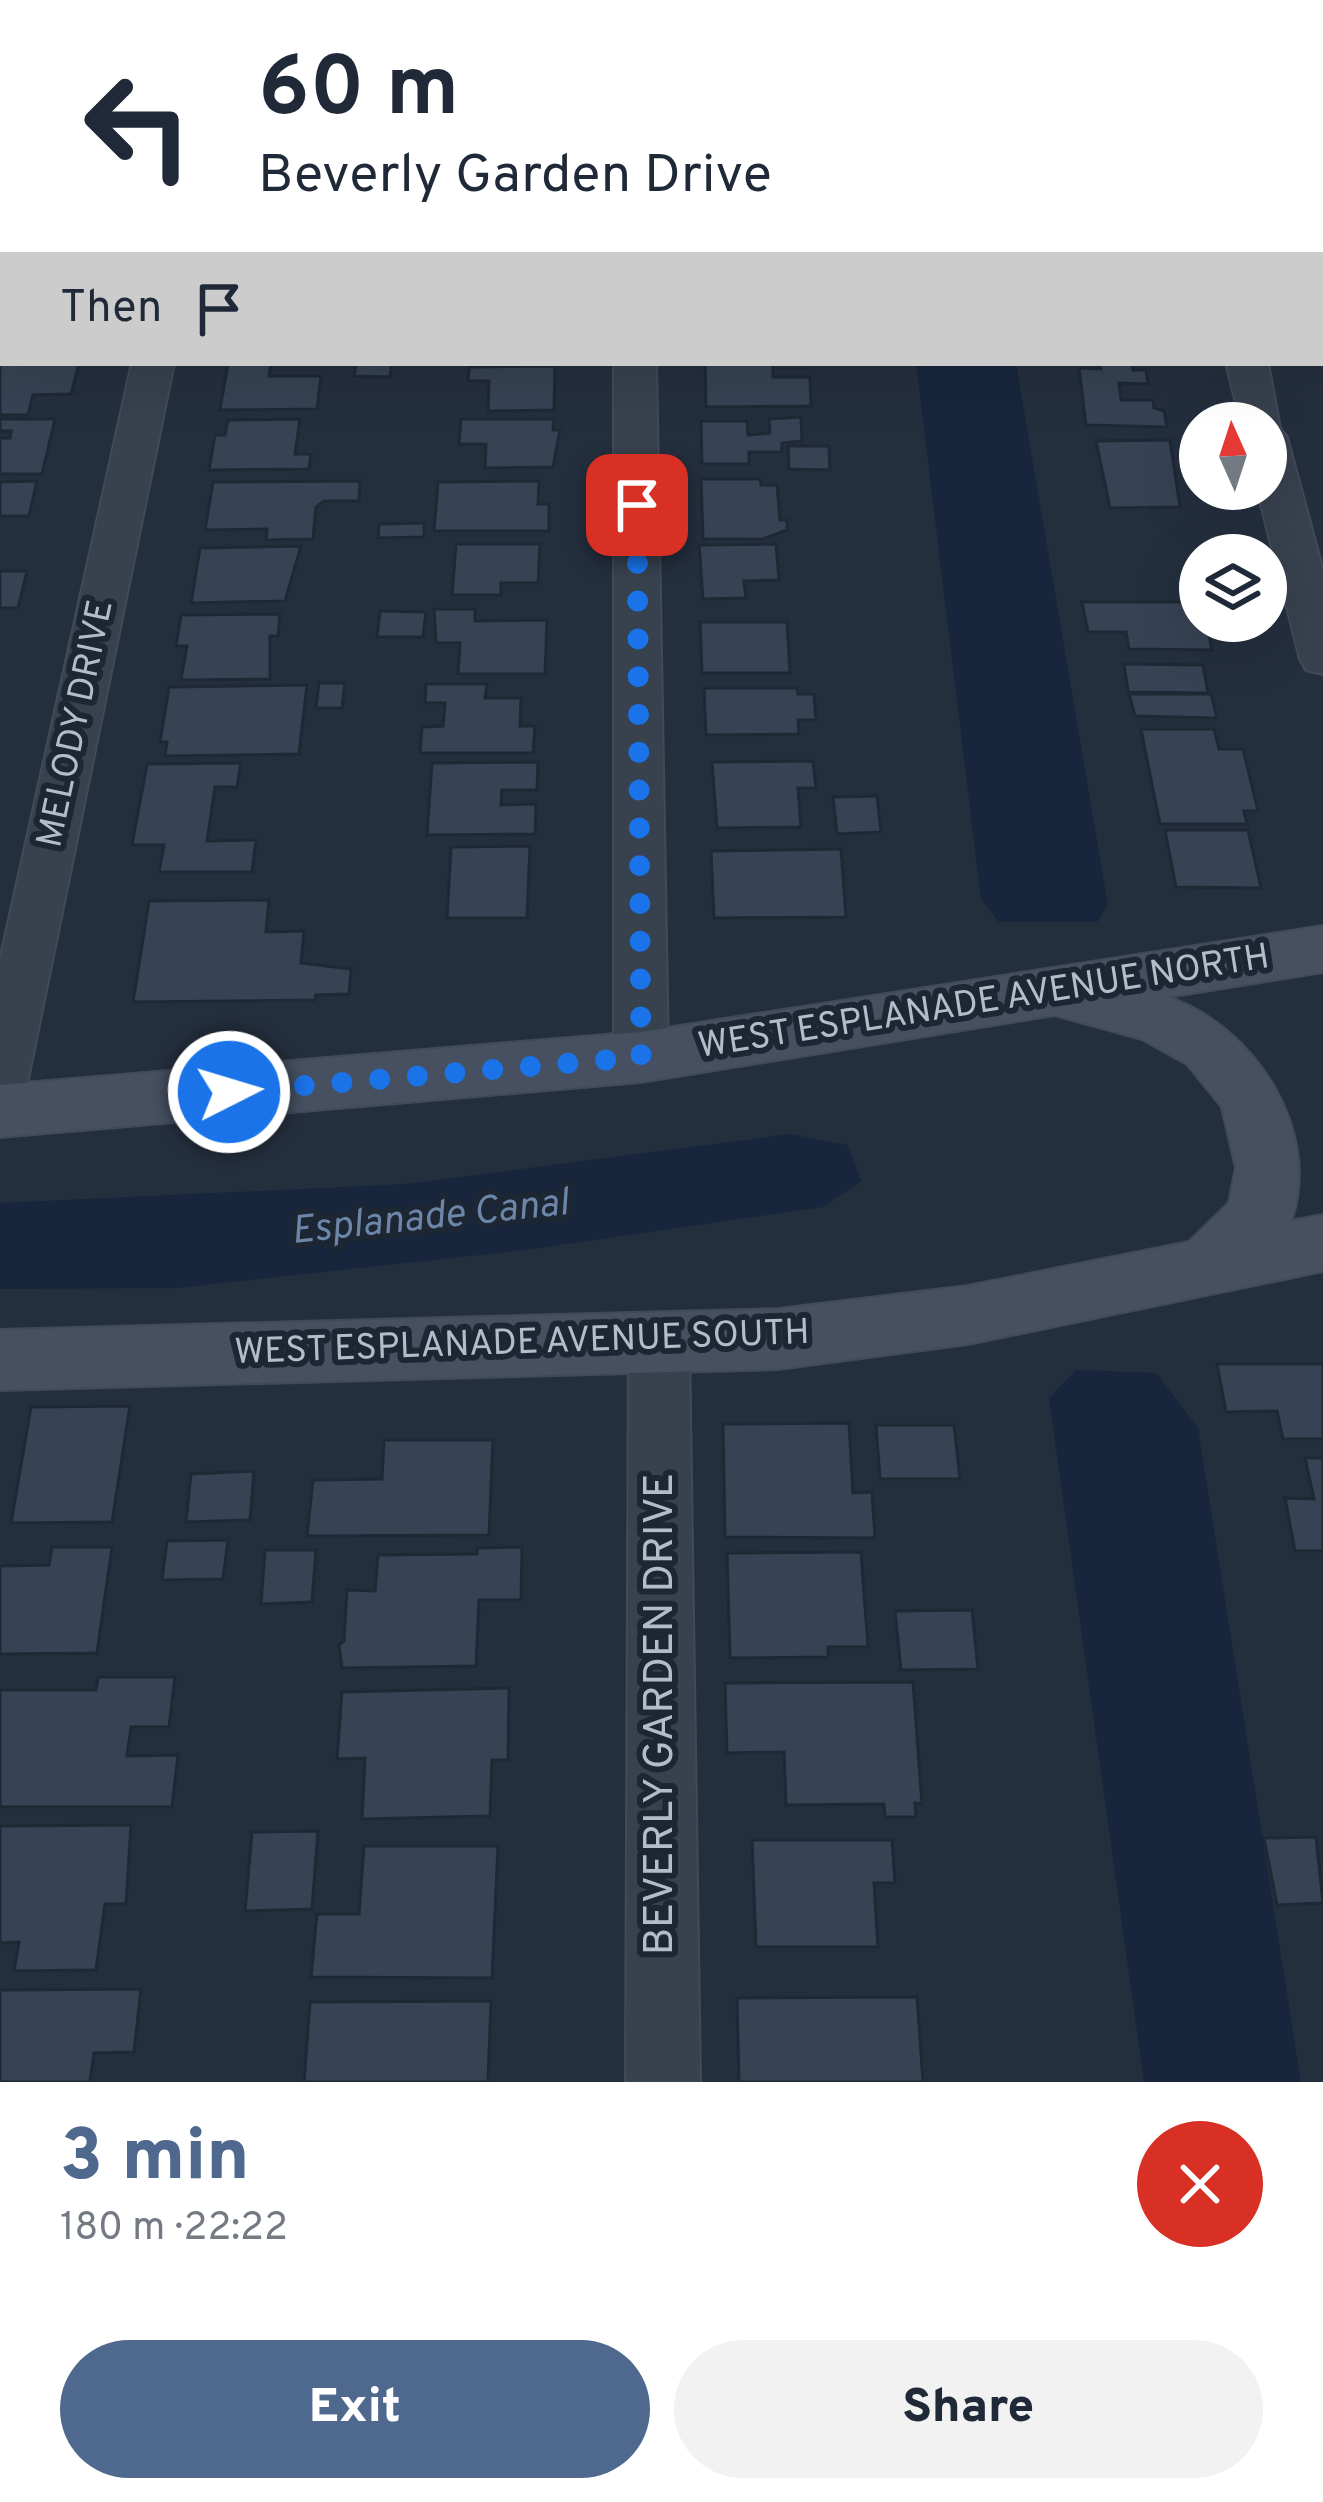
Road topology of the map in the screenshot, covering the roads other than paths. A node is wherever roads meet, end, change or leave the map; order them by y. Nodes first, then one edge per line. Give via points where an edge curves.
1 (152, 366) edge
2 (635, 366) edge
3 (1248, 366) edge
4 (1257, 402) edge
5 (1285, 510) edge
6 (1323, 659) edge
7 (1323, 949) edge
8 (1033, 998) junction
9 (641, 1057) junction
10 (0, 1084) edge
11 (0, 1112) edge
12 (1323, 1243) edge
13 (1210, 1266) junction
14 (659, 1346) junction
15 (0, 1360) edge
16 (663, 2082) edge

1 - 10 street, MELODY DRIVE
2 - 9 street
3 - 4 street
5 - 6 street
7 - 8 main road, WEST ESPLANADE AVENUE NORTH
8 - 9 main road, WEST ESPLANADE AVENUE NORTH
8 - 13 main road via 1107,1005 1167,1023 1210,1047 1246,1091 1267,1134 1274,1176 1259,1216
9 - 11 main road, WEST ESPLANADE AVENUE NORTH
12 - 13 main road, WEST ESPLANADE AVENUE SOUTH
13 - 14 main road, WEST ESPLANADE AVENUE SOUTH via 968,1315
14 - 15 main road, WEST ESPLANADE AVENUE SOUTH
14 - 16 street, BEVERLY GARDEN DRIVE

